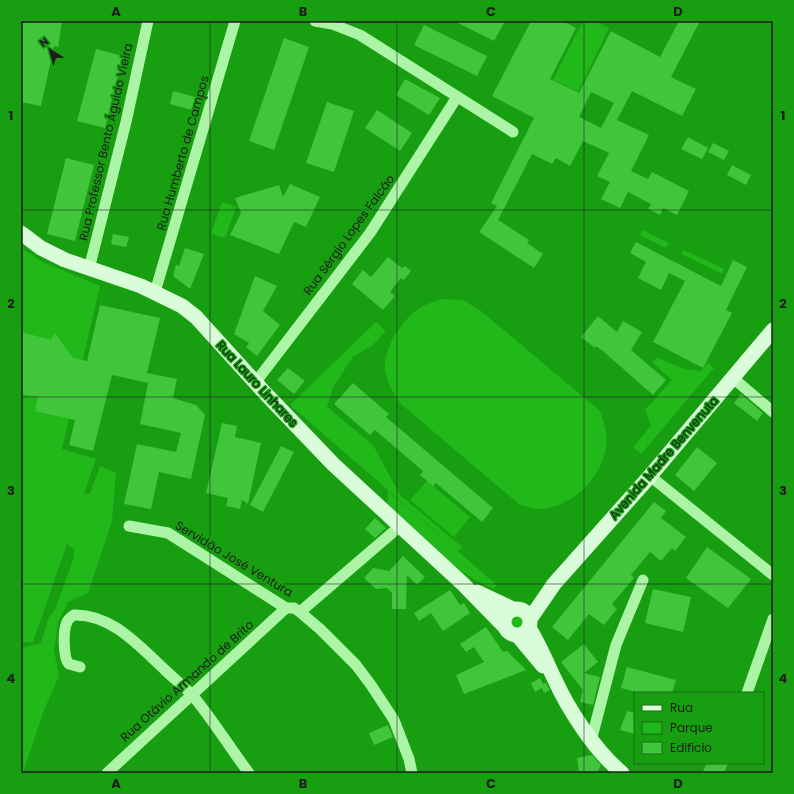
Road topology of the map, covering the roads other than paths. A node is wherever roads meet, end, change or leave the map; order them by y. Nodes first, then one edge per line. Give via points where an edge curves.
1 (148, 21) edge
2 (235, 21) edge
3 (315, 21) edge
4 (457, 97) junction
5 (513, 132) dead end
6 (21, 233) edge
7 (89, 269) junction
8 (155, 292) junction
9 (773, 330) edge
10 (733, 378) junction
11 (255, 383) junction
12 (773, 412) edge
13 (650, 476) junction
14 (129, 526) dead end
15 (399, 527) junction
16 (773, 575) edge
17 (643, 580) dead end
18 (462, 584) junction
19 (554, 584) junction
20 (286, 608) junction
21 (516, 609) junction
22 (300, 612) junction
23 (773, 619) edge
24 (503, 625) junction
25 (526, 628) junction
26 (80, 667) dead end
27 (748, 692) edge
28 (192, 695) junction
29 (592, 741) junction
30 (107, 773) edge
31 (249, 773) edge
32 (412, 773) edge
33 (622, 773) edge

1 - 7 street, Rua Professor Bento Águido Vieira
2 - 8 street, Rua Humberto de Campos
3 - 4 street via 332,24 360,35
4 - 5 street
4 - 11 street, Rua Sérgio Lopes Falcão via 370,233
6 - 7 main road, Rua Lauro Linhares via 53,254
7 - 8 main road, Rua Lauro Linhares
8 - 11 main road, Rua Lauro Linhares via 182,306 196,317
9 - 10 main road, Avenida Madre Benvenuta
10 - 12 street
10 - 13 main road, Avenida Madre Benvenuta
11 - 15 main road, Rua Lauro Linhares via 333,464
13 - 16 street
13 - 19 main road, Avenida Madre Benvenuta
14 - 20 street, Servidão José Ventura via 168,533
15 - 18 main road, Rua Lauro Linhares
15 - 22 street, Servidão José Ventura
17 - 29 street via 616,645
18 - 21 main road, Rua Lauro Linhares via 495,602
18 - 24 main road, Rua Lauro Linhares
19 - 21 main road, Avenida Madre Benvenuta
19 - 25 main road, Avenida Madre Benvenuta
20 - 22 street, Servidão José Ventura via 294,608
20 - 28 street, Rua Otávio Armando de Brito
21 - 24 main road via 504,617
21 - 25 main road via 528,614
22 - 32 street, Servidão José Ventura via 340,649 371,685 394,720
23 - 27 street
24 - 25 main road via 512,635
25 - 29 main road via 541,649 554,680
26 - 28 street via 69,664 65,658 65,628 74,615 101,620 124,633
28 - 30 street, Rua Otávio Armando de Brito
28 - 31 street
29 - 33 main road

